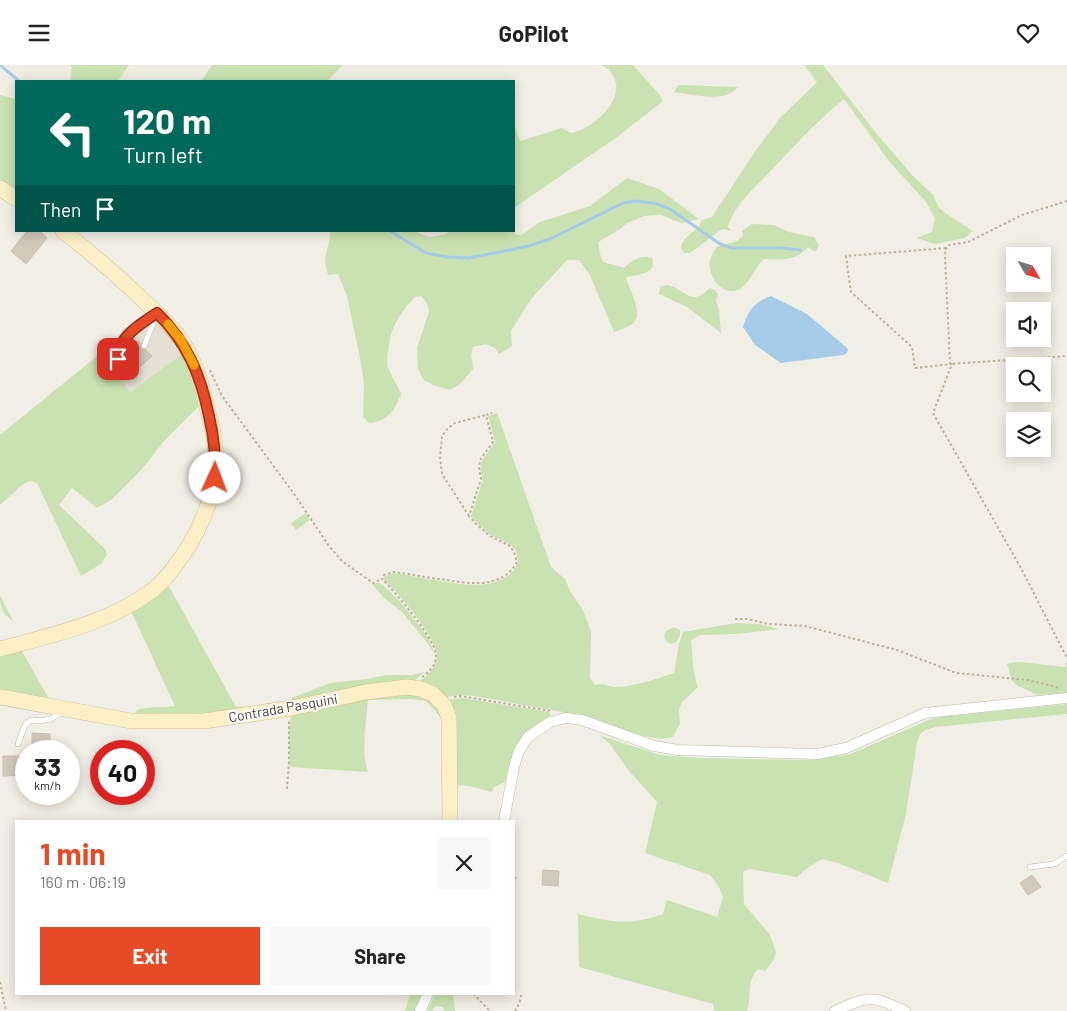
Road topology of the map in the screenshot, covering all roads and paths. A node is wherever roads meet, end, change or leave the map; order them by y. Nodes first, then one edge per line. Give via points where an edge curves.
1 (0, 188) edge
2 (15, 198) edge
3 (1067, 201) edge
4 (65, 232) edge
5 (946, 248) junction
6 (157, 313) junction
7 (144, 346) dead end
8 (1067, 356) edge
9 (952, 364) junction
10 (209, 366) dead end
11 (125, 370) dead end
12 (492, 413) dead end
13 (486, 415) junction
14 (469, 516) junction
15 (382, 579) junction
16 (735, 619) dead end
17 (0, 649) edge
18 (1067, 658) edge
19 (411, 687) junction
20 (1065, 695) edge
21 (0, 697) edge
22 (440, 700) junction
23 (290, 708) junction
24 (63, 709) junction
25 (566, 718) junction
26 (20, 740) edge
27 (287, 789) dead end
28 (450, 820) edge
29 (504, 820) edge
30 (1067, 856) edge
31 (1030, 867) dead end
32 (516, 875) dead end
33 (515, 880) edge
34 (0, 982) edge
35 (522, 993) dead end
36 (428, 995) edge
37 (474, 995) edge
38 (6, 1011) edge
39 (420, 1011) edge
40 (490, 1011) edge
41 (515, 1011) edge
42 (835, 1011) edge
43 (905, 1011) edge

1 - 2 street
3 - 5 path via 1022,215 968,242
4 - 6 street
5 - 9 path
5 - 9 path via 846,257 851,292 912,347 915,367
6 - 7 lane
6 - 11 lane via 134,329 118,350 118,359
6 - 17 street via 191,357 205,396 216,461 212,496 206,511 186,549 155,589 93,621
8 - 9 path
9 - 18 path via 933,413 1022,570
10 - 15 path via 222,396 342,561 373,583
12 - 13 path
13 - 14 path via 493,442 480,460 481,479
13 - 14 path via 455,423 442,436 442,473
14 - 15 path via 514,552 517,562 503,577 474,584 394,572
15 - 19 path via 430,639 436,655 433,666
16 - 20 path via 805,627 897,650 956,673 1028,680 1058,687
19 - 22 street, Contrada Pasquini via 433,694
19 - 23 street, Contrada Pasquini via 366,692
20 - 25 street via 925,713 846,748 817,754 678,750 654,746 582,719
21 - 24 street, Contrada Pasquini
22 - 25 path via 460,696 559,712
22 - 28 street via 449,718
23 - 24 street, Contrada Pasquini via 204,721 168,722 131,721
23 - 27 path
24 - 26 lane via 48,721 31,720 25,725
25 - 29 street via 550,722 528,737 514,767
30 - 31 lane via 1054,865
32 - 33 path
34 - 38 path
35 - 41 path
36 - 39 street
37 - 40 path
42 - 43 street via 871,998

